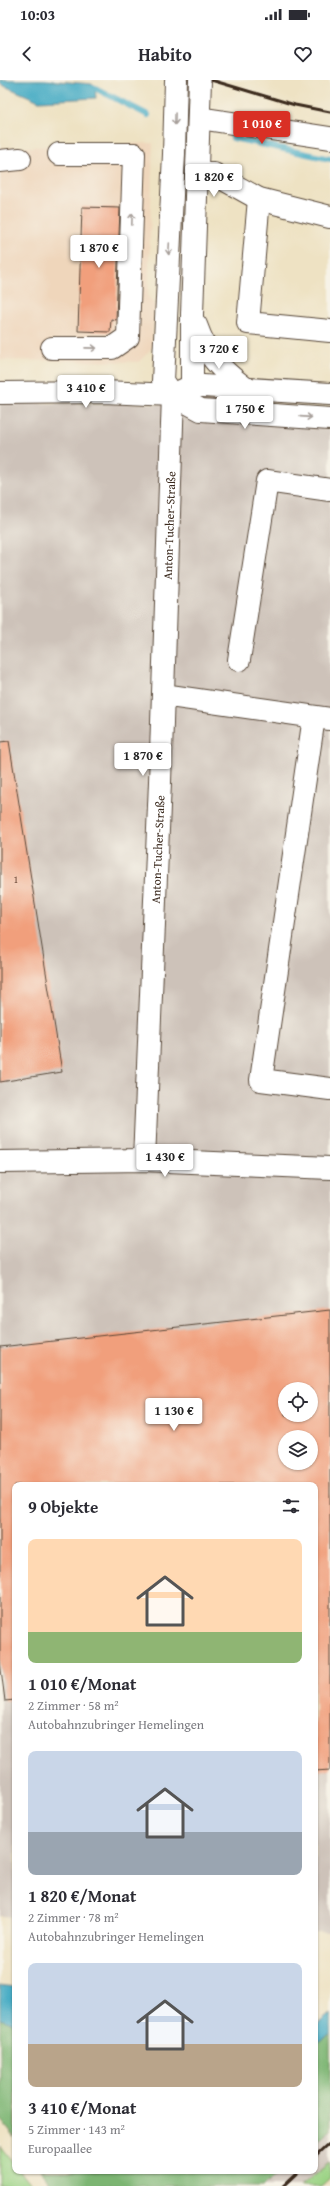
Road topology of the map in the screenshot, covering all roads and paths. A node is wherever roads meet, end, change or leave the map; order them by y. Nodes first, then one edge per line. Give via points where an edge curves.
1 (176, 80) edge
2 (200, 80) edge
3 (199, 118) junction
4 (330, 138) edge
5 (59, 154) dead end
6 (197, 174) junction
7 (259, 199) junction
8 (330, 217) edge
9 (192, 314) junction
10 (330, 331) edge
11 (52, 348) dead end
12 (192, 386) junction
13 (245, 388) junction
14 (0, 393) edge
15 (330, 394) edge
16 (173, 395) junction
17 (330, 419) edge
18 (330, 490) edge
19 (239, 660) dead end
20 (163, 694) junction
21 (322, 718) edge
22 (330, 1089) edge
23 (144, 1160) junction
24 (0, 1162) edge
25 (330, 1168) edge

1 -> 16 street via 163,381
2 - 3 street
3 - 4 street
3 - 6 street
11 -> 5 street via 112,348 128,336 134,154
6 - 7 street via 214,174
6 - 9 street
7 - 8 street
7 - 10 street via 248,323
9 - 12 street
9 - 13 street via 204,347 226,373
12 - 13 street
12 - 16 street
13 - 15 street
14 - 16 street via 96,392
16 -> 17 street via 201,410
16 - 20 street, Anton-Tucher-Straße
18 - 19 street via 267,481
20 - 21 street
20 - 23 street, Anton-Tucher-Straße
21 - 22 street via 262,1080
23 - 24 street
23 - 25 street

